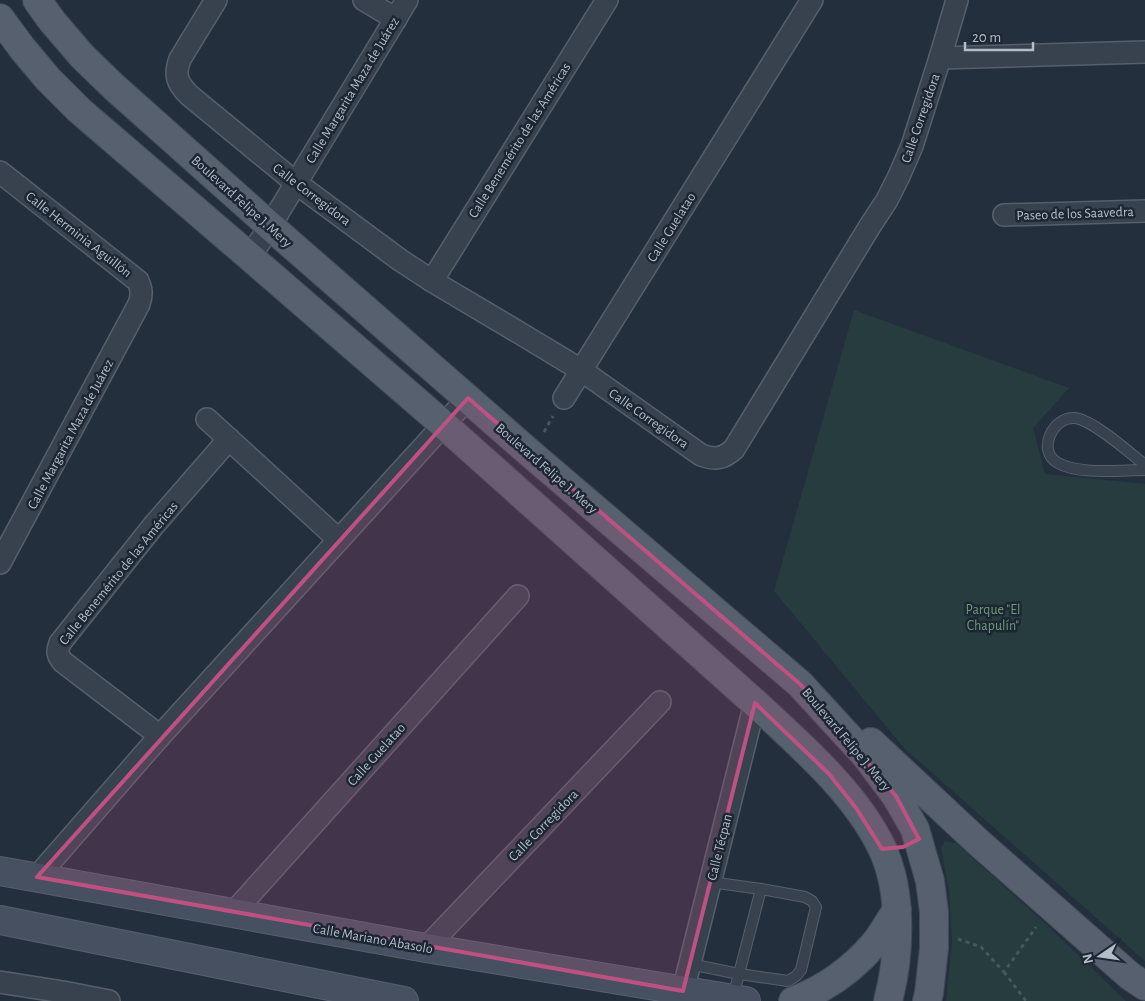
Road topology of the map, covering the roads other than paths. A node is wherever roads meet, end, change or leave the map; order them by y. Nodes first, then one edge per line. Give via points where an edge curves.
1 (37, 0) edge
2 (216, 0) edge
3 (364, 0) edge
4 (407, 0) edge
5 (606, 0) edge
6 (812, 0) edge
7 (957, 0) edge
8 (0, 18) edge
9 (396, 19) junction
10 (1145, 52) edge
11 (940, 58) junction
12 (2, 180) edge
13 (296, 183) junction
14 (1145, 211) edge
15 (1004, 215) dead end
16 (270, 226) junction
17 (250, 257) junction
18 (432, 281) junction
19 (139, 304) joint
20 (581, 370) junction
21 (468, 398) junction
22 (564, 398) road end
23 (207, 419) dead end
24 (444, 425) junction
25 (229, 439) junction
26 (1145, 465) edge
27 (1145, 470) edge
28 (339, 540) junction
29 (0, 563) edge
30 (518, 596) dead end
31 (800, 684) junction
32 (660, 702) dead end
33 (755, 703) junction
34 (160, 736) junction
35 (919, 839) junction
36 (882, 849) junction
37 (0, 871) edge
38 (37, 877) junction
39 (710, 882) junction
40 (761, 889) junction
41 (897, 910) junction
42 (234, 912) junction
43 (0, 920) edge
44 (426, 948) junction
45 (690, 964) junction
46 (0, 982) edge
47 (1145, 986) edge
48 (683, 991) junction
49 (739, 991) edge
50 (62, 996) edge
51 (109, 1001) edge
52 (404, 1001) edge
53 (793, 1001) edge
54 (888, 1001) edge
55 (927, 1001) edge

1 - 16 main road, Boulevard Felipe J. Mery via 82,56 107,81
2 - 13 street, Calle Corregidora via 180,59 177,79 182,88
3 - 9 street
4 - 9 street, Calle Margarita Maza de Juárez
5 - 18 street, Calle Benemérito de las Américas
6 - 20 street, Calle Guelatao
7 - 11 street, Calle Corregidora
8 - 17 main road via 48,79 79,110
9 - 13 street, Calle Margarita Maza de Juárez
10 - 11 street
11 - 20 street, Calle Corregidora via 899,176 734,449 720,457 701,455
12 - 19 street, Calle Herminia Aguillón via 138,281 142,288
13 - 16 street, Calle Margarita Maza de Juárez
13 - 18 street, Calle Corregidora
14 - 15 street, Paseo de los Saavedra
16 - 17 street, Calle Margarita Maza de Juárez
16 - 21 main road, Boulevard Felipe J. Mery
17 - 24 main road
18 - 20 street, Calle Corregidora
19 - 29 street, Calle Margarita Maza de Juárez
20 - 22 street, Calle Guelatao
21 - 24 street
21 - 31 main road, Boulevard Felipe J. Mery
23 - 25 street
24 - 28 street
24 - 33 main road
25 - 28 street
25 - 34 street, Calle Benemérito de las Américas via 154,525 58,649 63,662
26 - 27 lane via 1086,420 1065,419 1050,434 1050,456 1064,466
28 - 34 street
30 - 42 street, Calle Guelatao
31 - 35 main road, Boulevard Felipe J. Mery via 866,756 896,796
31 - 47 main road via 866,737 978,842
32 - 44 street, Calle Corregidora
33 - 36 main road via 829,774 872,830
33 - 39 street, Calle Técpan
34 - 38 street
35 - 36 main road via 903,847
35 - 55 main road, Boulevard Felipe J. Mery via 934,912 934,948
36 - 41 main road
37 - 38 main road, Calle Mariano Abasolo
38 - 42 main road, Calle Mariano Abasolo
39 - 40 lane
39 - 45 street, Calle Técpan
40 - 49 lane
40 - 49 lane via 805,897 816,907 796,976
41 - 53 main road via 854,965 808,996
41 - 54 main road via 896,962
42 - 44 main road, Calle Mariano Abasolo
43 - 52 main road
44 - 48 main road, Calle Mariano Abasolo
45 - 48 street, Calle Técpan
45 - 49 lane
46 - 50 street
48 - 49 main road, Calle Mariano Abasolo
50 - 51 street

